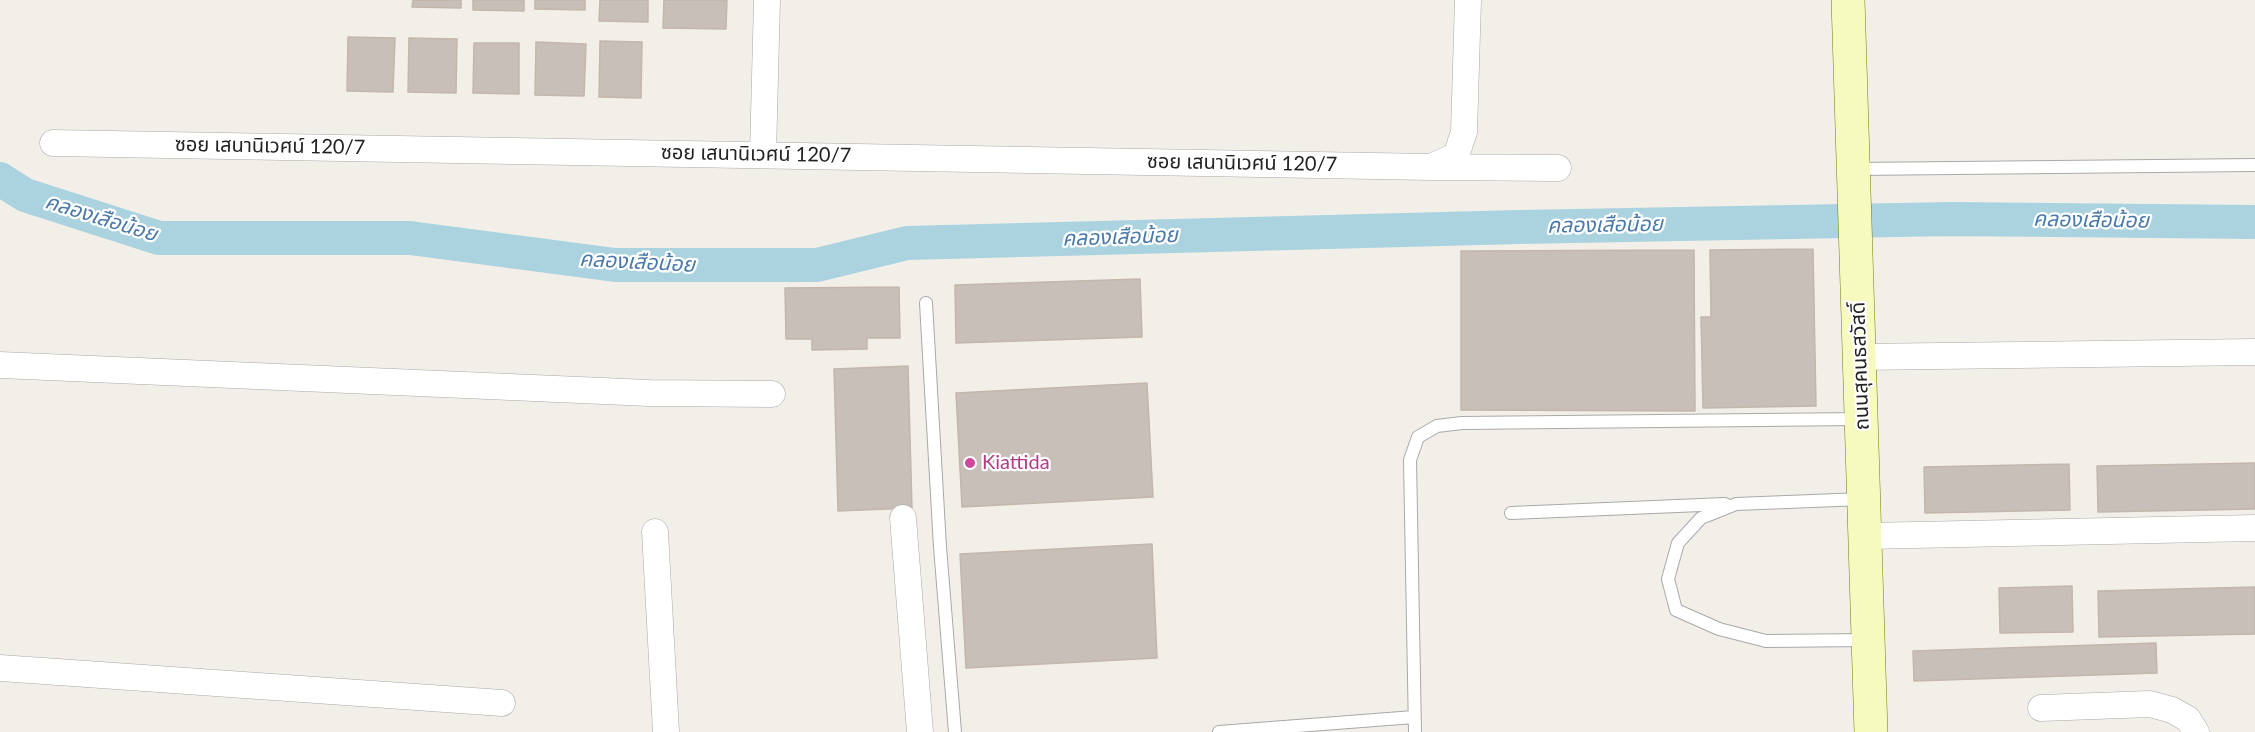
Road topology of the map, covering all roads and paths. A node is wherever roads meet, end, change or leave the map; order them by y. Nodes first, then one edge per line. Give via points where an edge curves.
1 (767, 0) edge
2 (1468, 0) edge
3 (1848, 0) edge
4 (53, 143) dead end
5 (763, 154) junction
6 (2255, 165) edge
7 (1431, 167) junction
8 (1558, 168) dead end
9 (1854, 182) junction
10 (926, 303) dead end
11 (2255, 352) edge
12 (1860, 357) junction
13 (0, 365) edge
14 (772, 394) dead end
15 (1862, 418) junction
16 (1864, 499) junction
17 (1736, 504) junction
18 (1511, 513) dead end
19 (903, 518) dead end
20 (2255, 528) edge
21 (655, 532) dead end
22 (1866, 536) junction
23 (1869, 640) junction
24 (0, 668) edge
25 (502, 703) dead end
26 (2041, 708) dead end
27 (1414, 717) junction
28 (666, 732) edge
29 (920, 732) edge
30 (955, 732) edge
31 (1220, 732) edge
32 (1415, 732) edge
33 (1871, 732) edge
34 (2196, 732) edge

1 - 5 street
2 - 7 street, ซอย เสนานิเวศน์ 120/7 via 1464,132 1456,156
3 - 9 main road, ถนนสุคนธสวัสดิ์
4 - 5 street, ซอย เสนานิเวศน์ 120/7
5 - 7 street, ซอย เสนานิเวศน์ 120/7
6 - 9 lane
7 - 8 street
9 - 12 main road, ถนนสุคนธสวัสดิ์
10 - 30 lane
11 - 12 street
12 - 15 main road, ถนนสุคนธสวัสดิ์
13 - 14 street via 649,393
15 - 16 main road, ถนนสุคนธสวัสดิ์
15 - 27 lane via 1462,423 1437,426 1418,437 1410,460
16 - 17 lane
16 - 22 main road, ถนนสุคนธสวัสดิ์
17 - 18 lane
17 - 23 lane via 1701,518 1678,543 1668,579 1676,610 1719,629 1766,641
19 - 29 street
20 - 22 street
21 - 28 street
22 - 23 main road, ถนนสุคนธสวัสดิ์
23 - 33 main road, ถนนสุคนธสวัสดิ์
24 - 25 street
26 - 34 street via 2150,704 2172,710 2188,720
27 - 31 lane
27 - 32 lane

